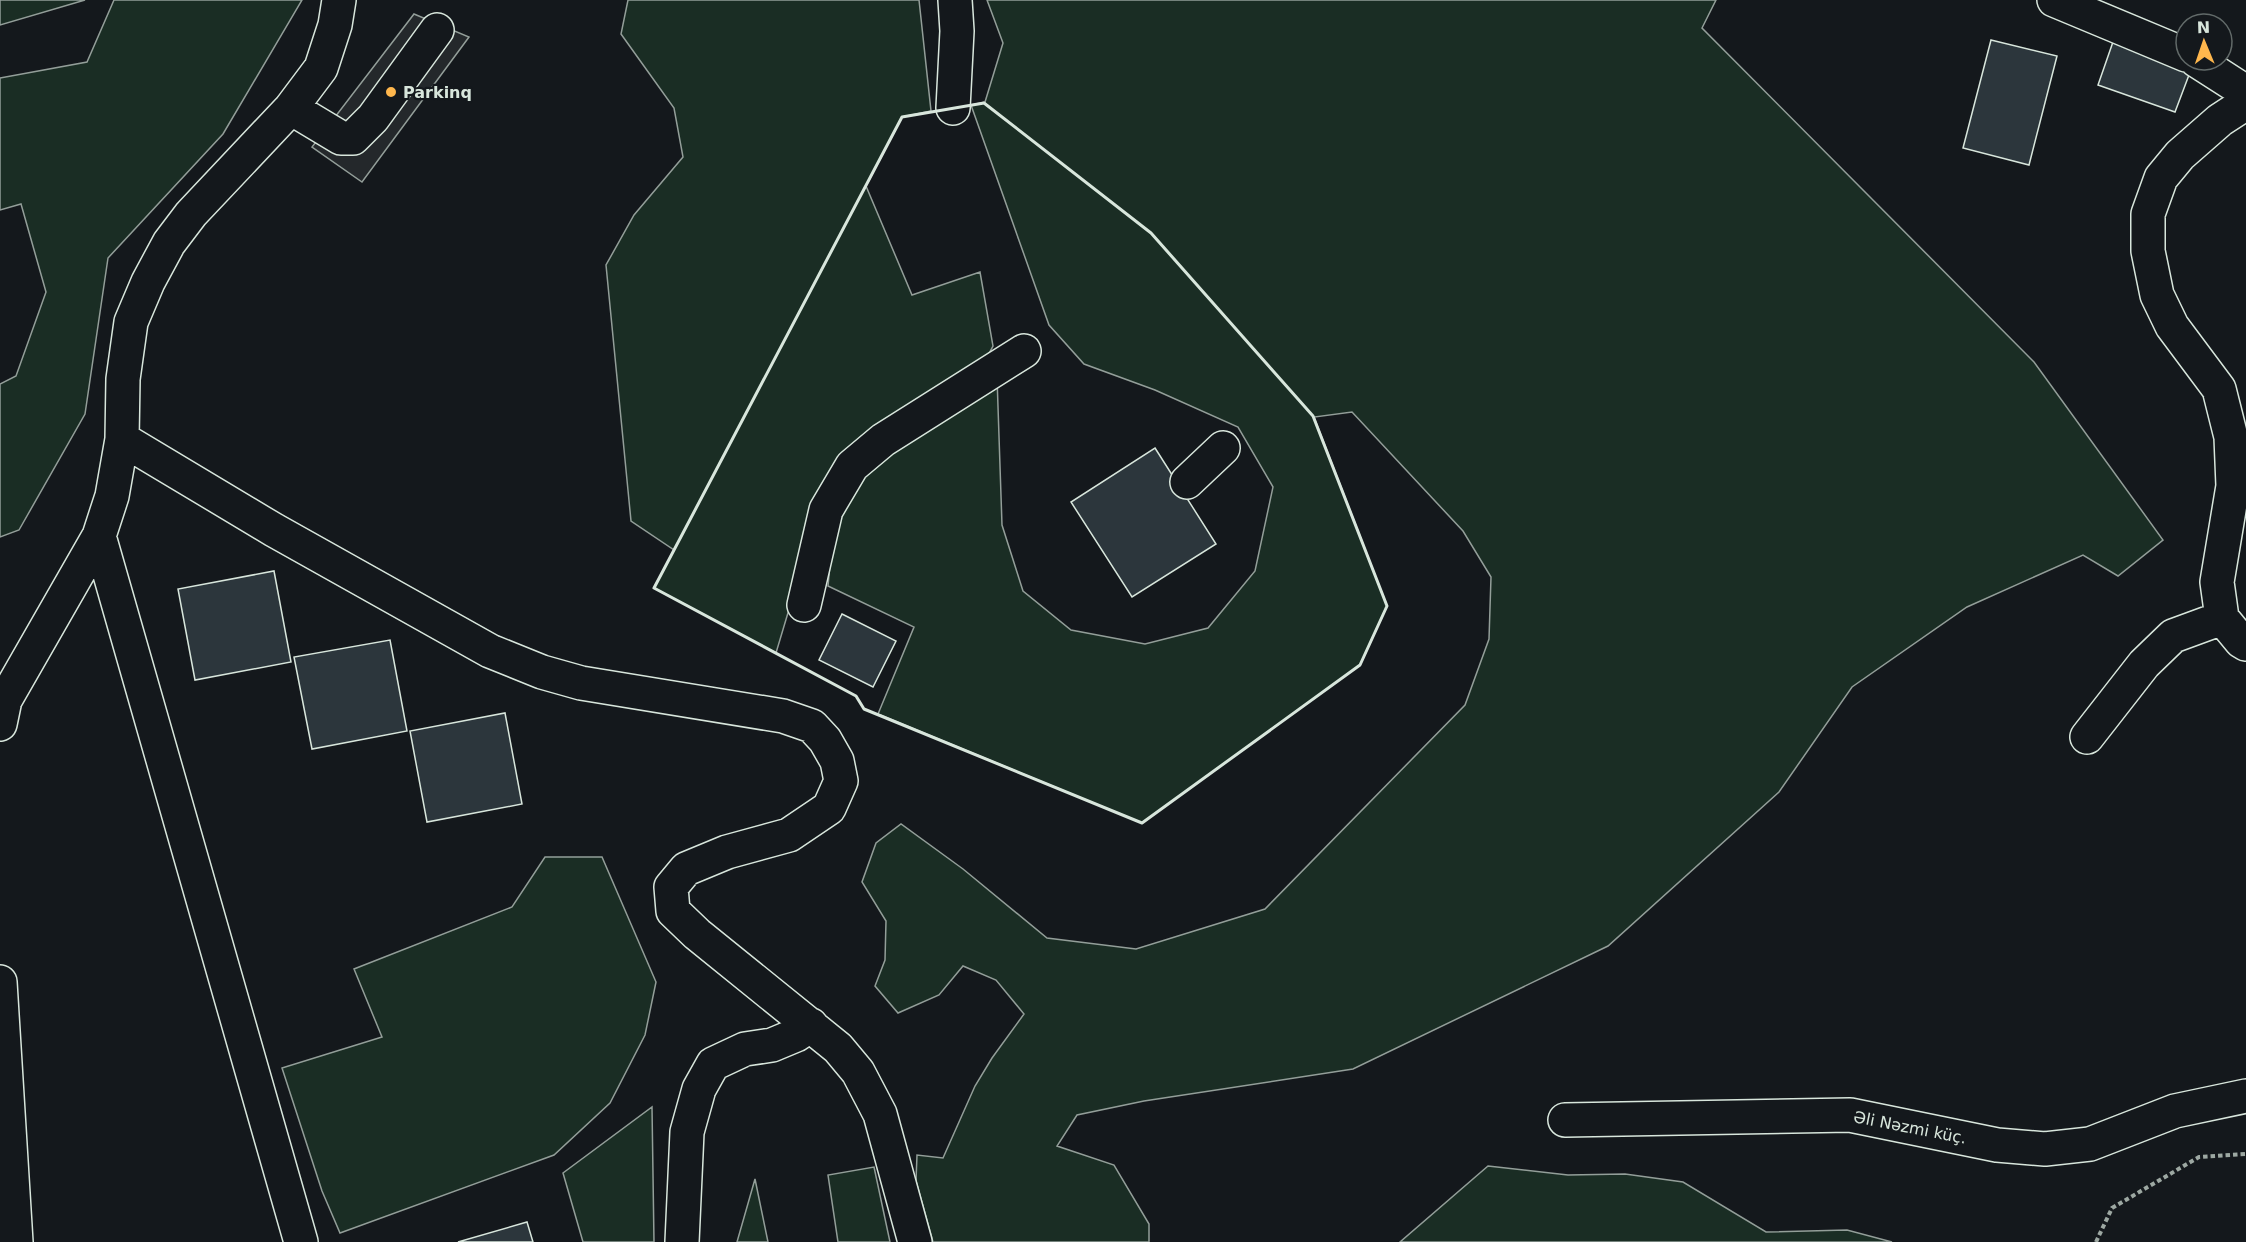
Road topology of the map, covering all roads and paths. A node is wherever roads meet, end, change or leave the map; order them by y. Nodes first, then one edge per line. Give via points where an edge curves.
1 (339, 0) edge
2 (955, 0) edge
3 (2054, 0) edge
4 (437, 30) dead end
5 (2174, 50) edge
6 (2215, 72) edge
7 (2246, 92) edge
8 (2246, 103) edge
9 (291, 108) junction
10 (952, 108) dead end
11 (1023, 351) dead end
12 (122, 439) junction
13 (1223, 448) dead end
14 (1187, 482) dead end
15 (99, 536) junction
16 (804, 605) dead end
17 (2222, 618) junction
18 (2246, 644) edge
19 (2, 709) edge
20 (2087, 737) dead end
21 (0, 982) edge
22 (811, 1025) junction
23 (2246, 1096) edge
24 (1565, 1120) dead end
25 (2246, 1154) edge
26 (16, 1242) edge
27 (301, 1242) edge
28 (681, 1242) edge
29 (915, 1242) edge
30 (2096, 1242) edge

1 - 9 street via 321,68
2 - 10 street
3 - 5 street
4 - 9 street via 374,117 353,138 341,138
6 - 7 street
8 - 17 street via 2180,155 2161,178 2148,214 2148,251 2157,295 2172,326 2219,389 2231,437 2234,486 2217,582
9 - 12 street via 190,214 148,282 131,322 123,379
11 - 16 street via 883,440 852,466 826,510
12 - 15 street via 112,496
12 - 22 street via 490,651 581,683 783,716 812,726 837,760 841,781 829,808 789,835 727,852 686,869 670,887 673,910 697,934
13 - 14 street
15 - 19 street
15 - 27 street
17 - 18 street
17 - 20 street via 2173,636 2144,664
21 - 26 street
22 - 28 street via 772,1046 745,1049 713,1064 699,1089 687,1132
22 - 29 street via 858,1072 880,1114
23 - 24 street, Əli Nəzmi küç. via 2175,1112 2090,1144 2045,1149 1997,1145 1850,1115
25 - 30 path via 2199,1157 2112,1208

